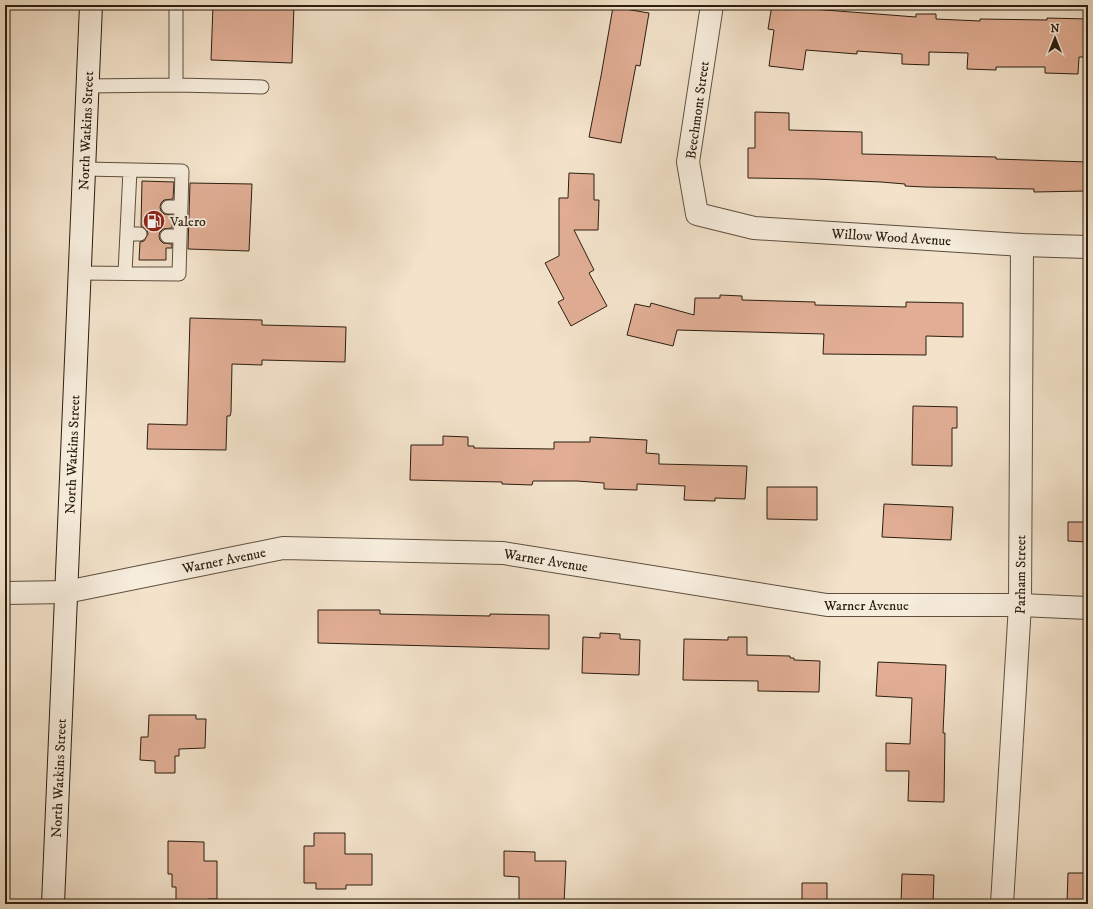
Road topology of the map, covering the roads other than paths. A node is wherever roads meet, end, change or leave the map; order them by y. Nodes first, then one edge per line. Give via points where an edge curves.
1 (91, 5) edge
2 (176, 5) edge
3 (712, 5) edge
4 (176, 84) junction
5 (87, 86) junction
6 (262, 87) dead end
7 (84, 169) junction
8 (130, 170) junction
9 (168, 207) dead end
10 (181, 207) junction
11 (697, 214) joint
12 (127, 234) junction
13 (140, 234) dead end
14 (1022, 245) junction
15 (1088, 247) edge
16 (79, 273) junction
17 (125, 273) junction
18 (66, 592) junction
19 (5, 593) edge
20 (1020, 605) junction
21 (1088, 608) edge
22 (53, 904) edge
23 (1002, 904) edge

1 - 5 street, North Watkins Street
2 - 4 lane
3 - 11 street, Beechmont Street via 688,162
4 - 5 lane
4 - 6 lane
5 - 7 street, North Watkins Street
7 - 8 lane
7 - 16 street, North Watkins Street
8 - 10 lane via 182,172
8 - 12 lane via 135,205
9 - 10 lane
10 - 17 lane via 173,236 178,274
11 - 14 street, Willow Wood Avenue via 754,228
12 - 13 lane
12 - 17 lane
14 - 15 street, Willow Wood Avenue
14 - 20 street, Parham Street
16 - 17 lane
16 - 18 street, North Watkins Street
18 - 19 street, Warner Avenue
18 - 20 street, Warner Avenue via 291,548 503,553 827,605
18 - 22 street, North Watkins Street
20 - 21 street, Warner Avenue
20 - 23 street, Parham Street

